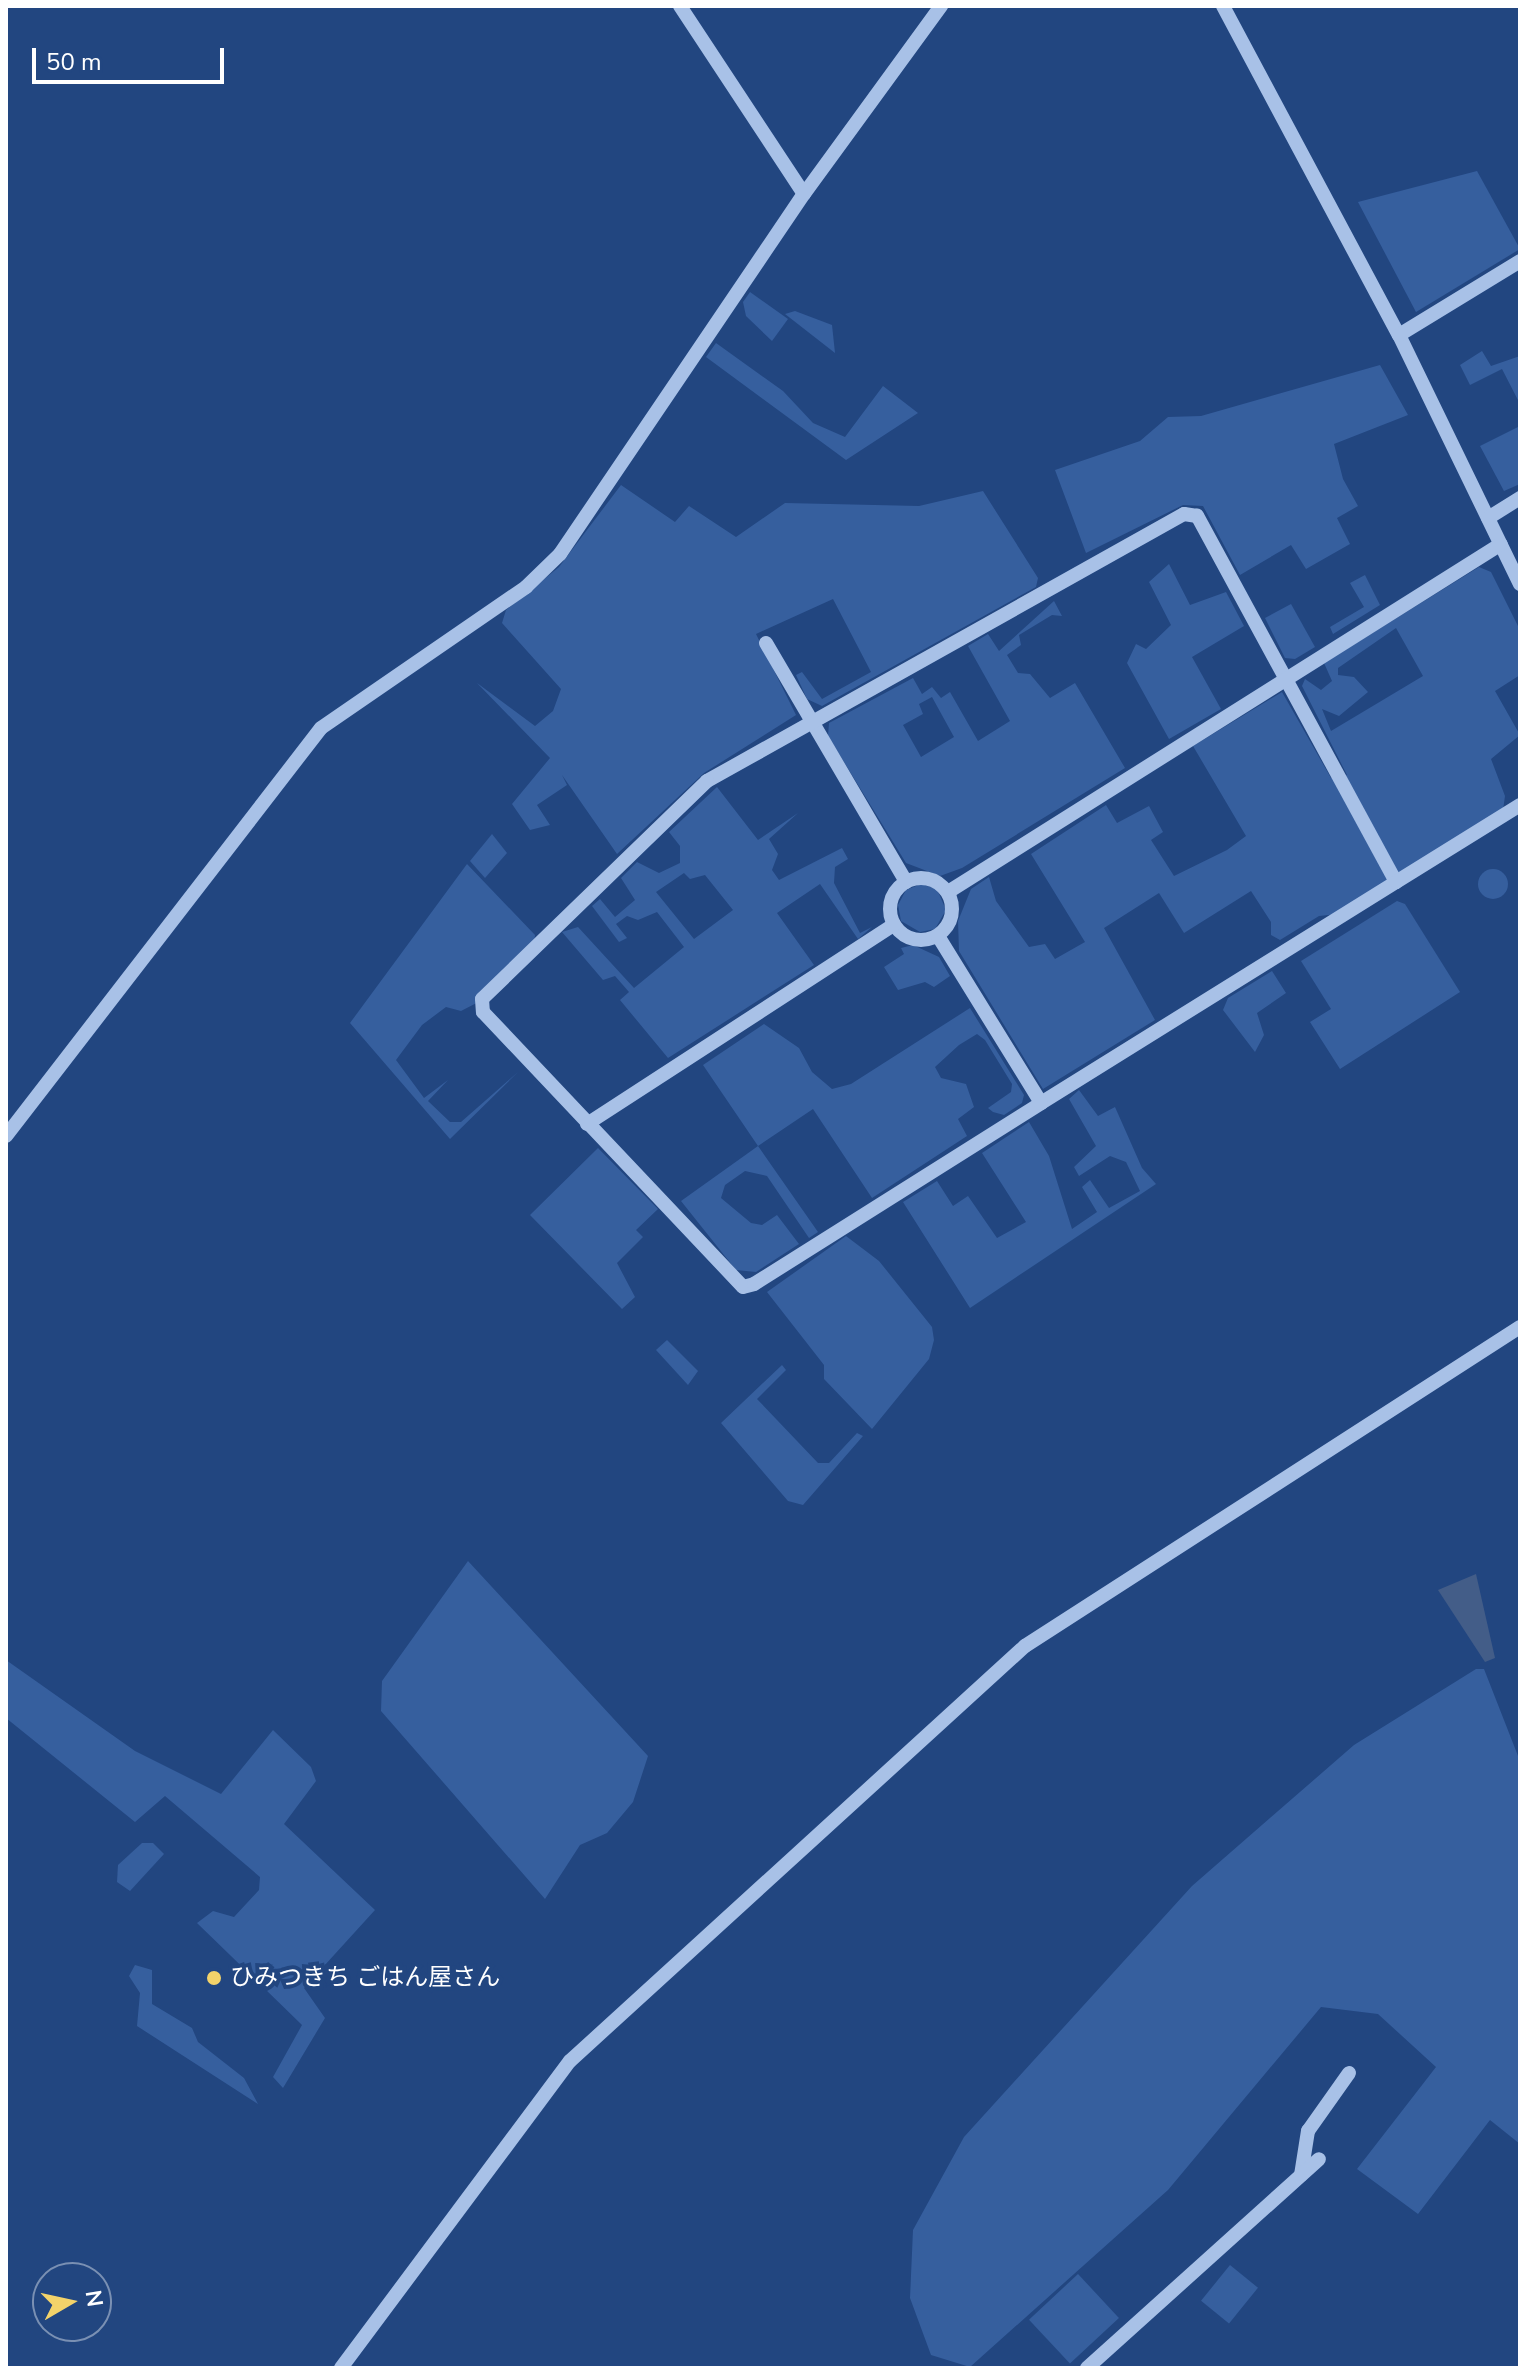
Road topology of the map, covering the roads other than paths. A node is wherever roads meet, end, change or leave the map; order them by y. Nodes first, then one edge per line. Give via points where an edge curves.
1 (680, 6) edge
2 (941, 6) edge
3 (1223, 6) edge
4 (804, 194) junction
5 (1520, 261) edge
6 (1399, 335) junction
7 (1520, 498) edge
8 (1488, 518) junction
9 (1501, 544) junction
10 (1520, 584) edge
11 (766, 643) dead end
12 (1285, 676) junction
13 (810, 721) junction
14 (1520, 805) edge
15 (906, 882) junction
16 (1396, 882) junction
17 (948, 892) junction
18 (894, 925) junction
19 (938, 936) junction
20 (1041, 1103) junction
21 (587, 1124) junction
22 (6, 1136) edge
23 (1520, 1327) edge
24 (1349, 2073) dead end
25 (1319, 2159) dead end
26 (1301, 2175) junction
27 (341, 2368) edge
28 (1087, 2368) edge

1 - 4 street
2 - 4 street
3 - 6 street
4 - 22 street via 560,554 526,587 321,728
5 - 6 street
6 - 8 street
7 - 8 street
8 - 9 street
9 - 10 street
9 - 12 street
11 - 13 street
12 - 13 street via 1197,516 1184,514
12 - 16 street
12 - 17 street
13 - 15 street
13 - 21 street via 707,781 482,999 483,1012
14 - 16 street
15 - 17 street via 931,879
15 - 18 street via 890,904
16 - 20 street
17 - 19 street via 953,911
18 - 19 street via 909,938
18 - 21 street
19 - 20 street
20 - 21 street via 743,1287
23 - 27 street via 1025,1646 570,2061
24 - 26 street via 1308,2131
25 - 26 street
26 - 28 street

